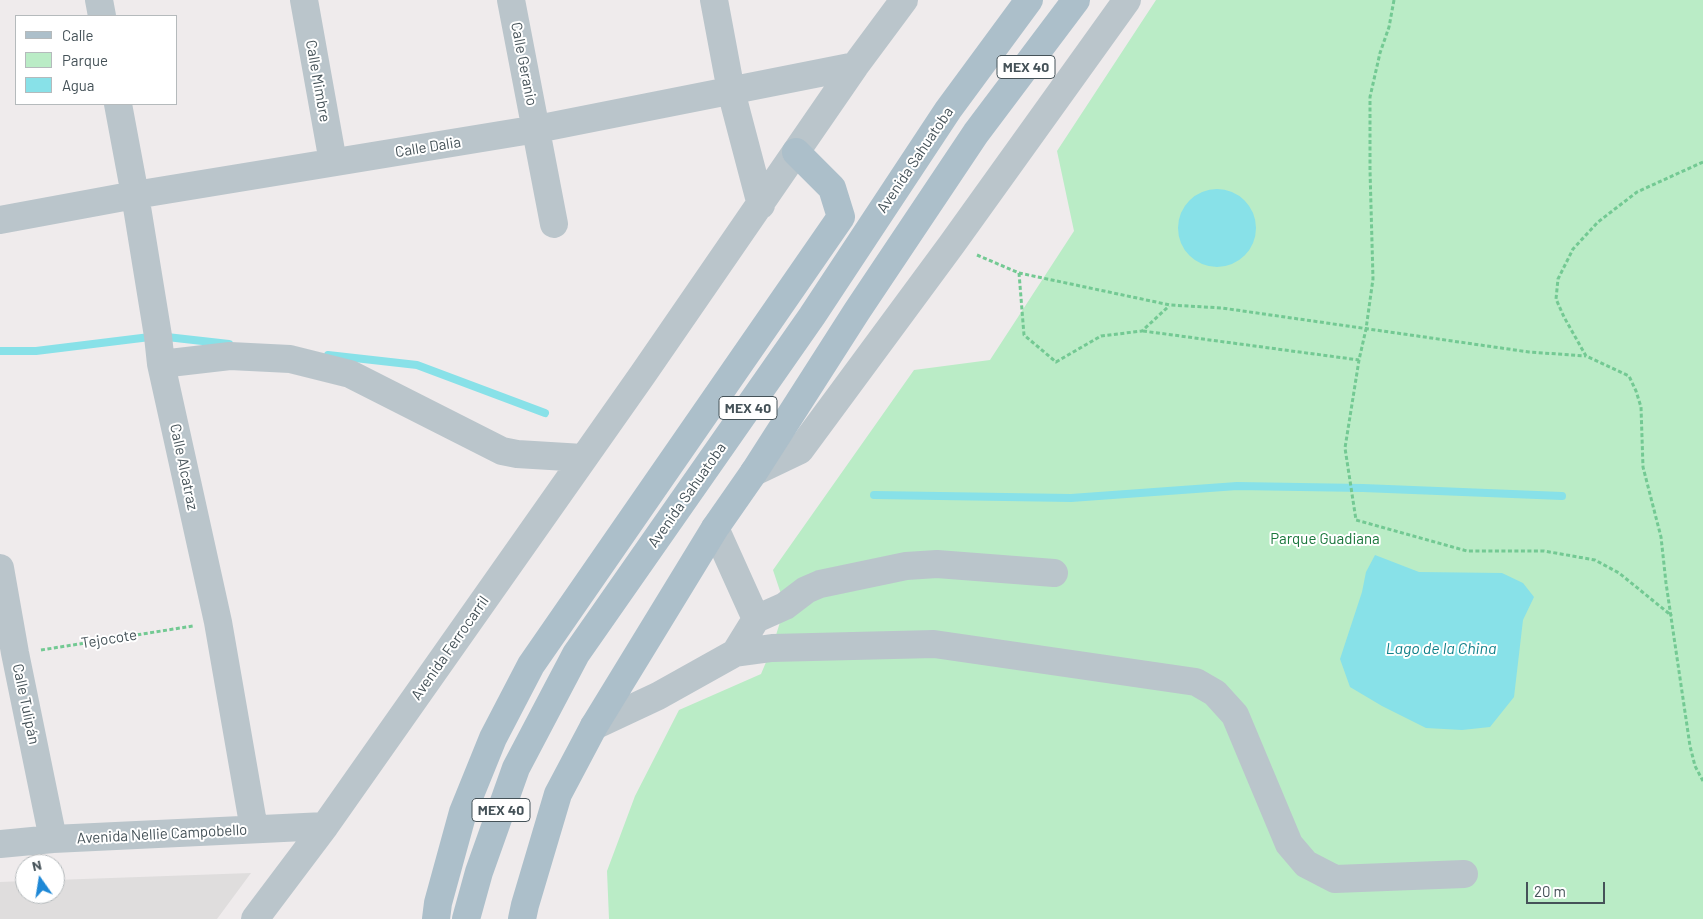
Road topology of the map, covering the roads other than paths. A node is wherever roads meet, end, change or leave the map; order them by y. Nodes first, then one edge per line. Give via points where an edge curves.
1 (98, 0) edge
2 (304, 0) edge
3 (511, 0) edge
4 (714, 0) edge
5 (904, 0) edge
6 (1029, 0) edge
7 (1076, 0) edge
8 (1128, 0) edge
9 (102, 15) edge
10 (855, 66) junction
11 (731, 91) junction
12 (118, 105) edge
13 (537, 129) junction
14 (796, 152) junction
15 (333, 162) junction
16 (135, 195) junction
17 (760, 205) junction
18 (0, 220) edge
19 (554, 224) dead end
20 (161, 364) junction
21 (584, 458) junction
22 (754, 472) junction
23 (715, 528) junction
24 (0, 568) edge
25 (1054, 573) dead end
26 (756, 618) junction
27 (735, 652) junction
28 (8, 654) edge
29 (594, 726) junction
30 (325, 826) junction
31 (254, 829) junction
32 (53, 839) junction
33 (0, 844) edge
34 (1464, 874) dead end
35 (255, 919) edge
36 (436, 919) edge
37 (466, 919) edge
38 (522, 919) edge

1 - 9 street
2 - 15 street, Calle Mimbre
3 - 13 street, Calle Geranio
4 - 11 street
5 - 10 street
6 - 37 main road, Avenida Sahuatoba / MEX 40 via 948,110 812,316 576,654 516,768
7 - 22 main road, MEX 40 via 976,133 857,310
8 - 22 street via 800,450
10 - 11 street, Calle Dalia
10 - 14 street
11 - 13 street, Calle Dalia
11 - 17 street
12 - 16 street, Calle Alcatraz
13 - 15 street, Calle Dalia
13 - 19 street, Calle Geranio
14 - 17 street
14 - 36 main road via 832,188 841,217 531,665 492,738 463,812
15 - 16 street, Calle Dalia
16 - 18 street, Calle Dalia
16 - 20 street, Calle Alcatraz
17 - 21 street, Avenida Ferrocarril
20 - 21 street via 230,356 290,359 350,374 502,452
20 - 31 street, Calle Alcatraz via 218,622
21 - 30 street, Avenida Ferrocarril
22 - 23 main road, MEX 40
23 - 26 street
23 - 29 main road, MEX 40
24 - 28 street, Calle Tulipán
25 - 26 street via 937,564 906,566 820,584 785,606
26 - 27 street
27 - 29 street via 658,696
27 - 34 street via 772,648 934,644 1196,682 1215,693 1234,716 1288,844 1306,864 1335,879
28 - 32 street, Calle Tulipán
29 - 38 main road, MEX 40 via 558,794
30 - 31 street, Avenida Nellie Campobello
30 - 35 street, Avenida Ferrocarril
31 - 32 street, Avenida Nellie Campobello
32 - 33 street, Avenida Nellie Campobello

